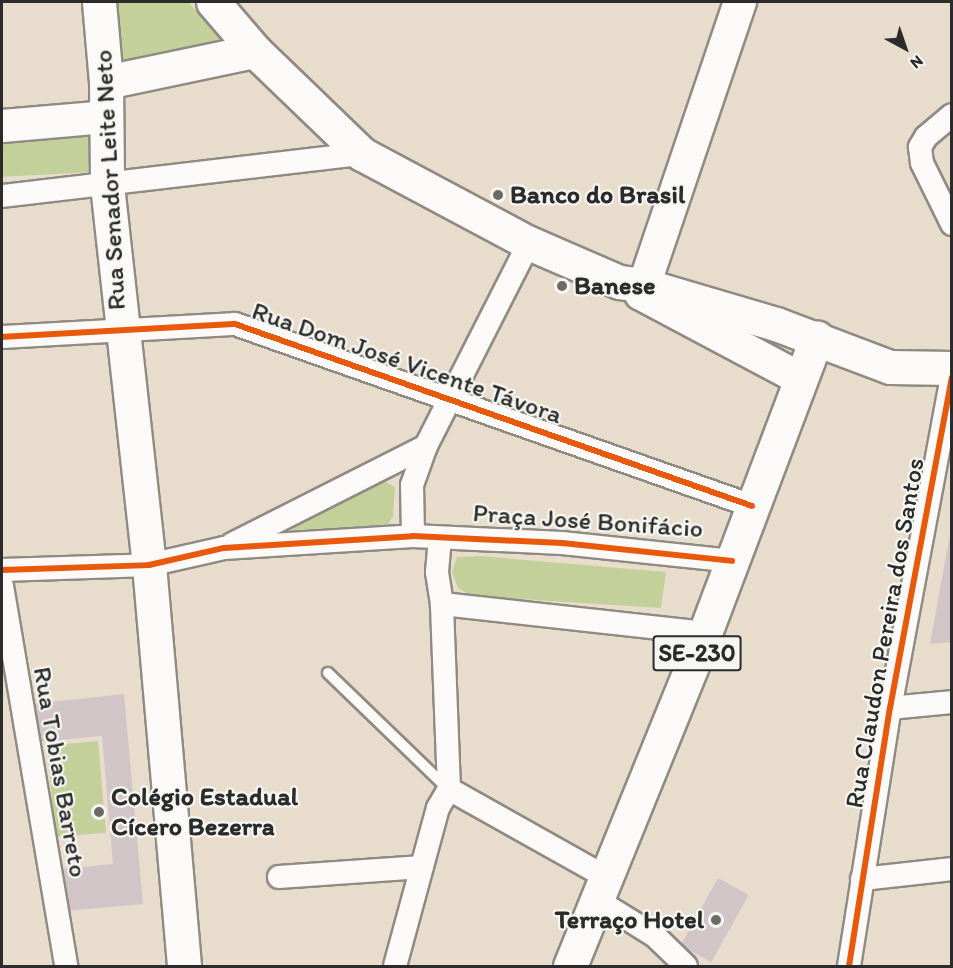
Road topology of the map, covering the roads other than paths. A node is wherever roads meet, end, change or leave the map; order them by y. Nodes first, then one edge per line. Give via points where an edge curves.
1 (99, 2) edge
2 (213, 2) edge
3 (740, 2) edge
4 (255, 51) junction
5 (106, 82) junction
6 (951, 115) edge
7 (108, 117) junction
8 (2, 126) edge
9 (362, 154) junction
10 (106, 185) junction
11 (2, 196) edge
12 (951, 224) edge
13 (529, 243) junction
14 (635, 287) junction
15 (120, 328) junction
16 (2, 337) edge
17 (817, 337) junction
18 (951, 368) edge
19 (951, 378) edge
20 (801, 379) junction
21 (453, 399) junction
22 (426, 446) junction
23 (752, 506) junction
24 (413, 536) junction
25 (440, 540) junction
26 (225, 548) junction
27 (732, 561) junction
28 (149, 565) junction
29 (2, 570) edge
30 (2, 586) edge
31 (442, 604) junction
32 (705, 633) junction
33 (328, 673) dead end
34 (951, 702) edge
35 (890, 708) junction
36 (449, 789) junction
37 (422, 867) junction
38 (951, 870) edge
39 (279, 877) dead end
40 (862, 879) junction
41 (601, 888) junction
42 (66, 966) edge
43 (184, 966) edge
44 (395, 966) edge
45 (570, 966) edge
46 (686, 966) edge
47 (849, 966) edge

1 - 5 main road, Rua Senador Leite Neto
2 - 4 main road
3 - 14 street
4 - 5 main road
4 - 9 main road
5 - 7 main road, Rua Senador Leite Neto
6 - 12 street via 926,136 920,147 922,163
7 - 8 street
7 - 10 main road, Rua Senador Leite Neto
9 - 10 street
9 - 13 main road
10 - 11 street
10 - 15 main road, Rua Senador Leite Neto
13 - 14 main road
13 - 21 street
14 - 17 main road
14 - 20 street
15 - 16 street, Rua Dom José Vicente Távora
15 - 21 street, Rua Dom José Vicente Távora via 235,324
15 - 28 main road, Rua Senador Leite Neto
17 - 18 main road via 890,367
17 - 20 main road, SE-230
19 - 35 street, Rua Claudon Pereira dos Santos
20 - 23 main road, SE-230
21 - 22 street
21 - 23 street, Rua Dom José Vicente Távora
22 - 24 street via 412,486
22 - 26 street
23 - 27 main road, SE-230
24 - 25 street, Praça José Bonifácio
24 - 26 street, Praça José Bonifácio
25 - 27 street, Praça José Bonifácio via 562,543
25 - 31 street, Praça José Bonifácio via 437,572
26 - 28 street
27 - 32 main road, SE-230
28 - 29 street
28 - 43 main road, Rua Senador Leite Neto
30 - 42 street, Rua Tobias Barreto
31 - 32 street
31 - 36 street, Praça José Bonifácio
32 - 41 main road, SE-230
33 - 36 lane
34 - 35 street
35 - 40 street, Rua Claudon Pereira dos Santos
36 - 37 street via 438,808
36 - 41 street
37 - 39 street
37 - 44 street
38 - 40 street
40 - 47 street, Rua Claudon Pereira dos Santos
41 - 45 main road, SE-230
41 - 46 street

